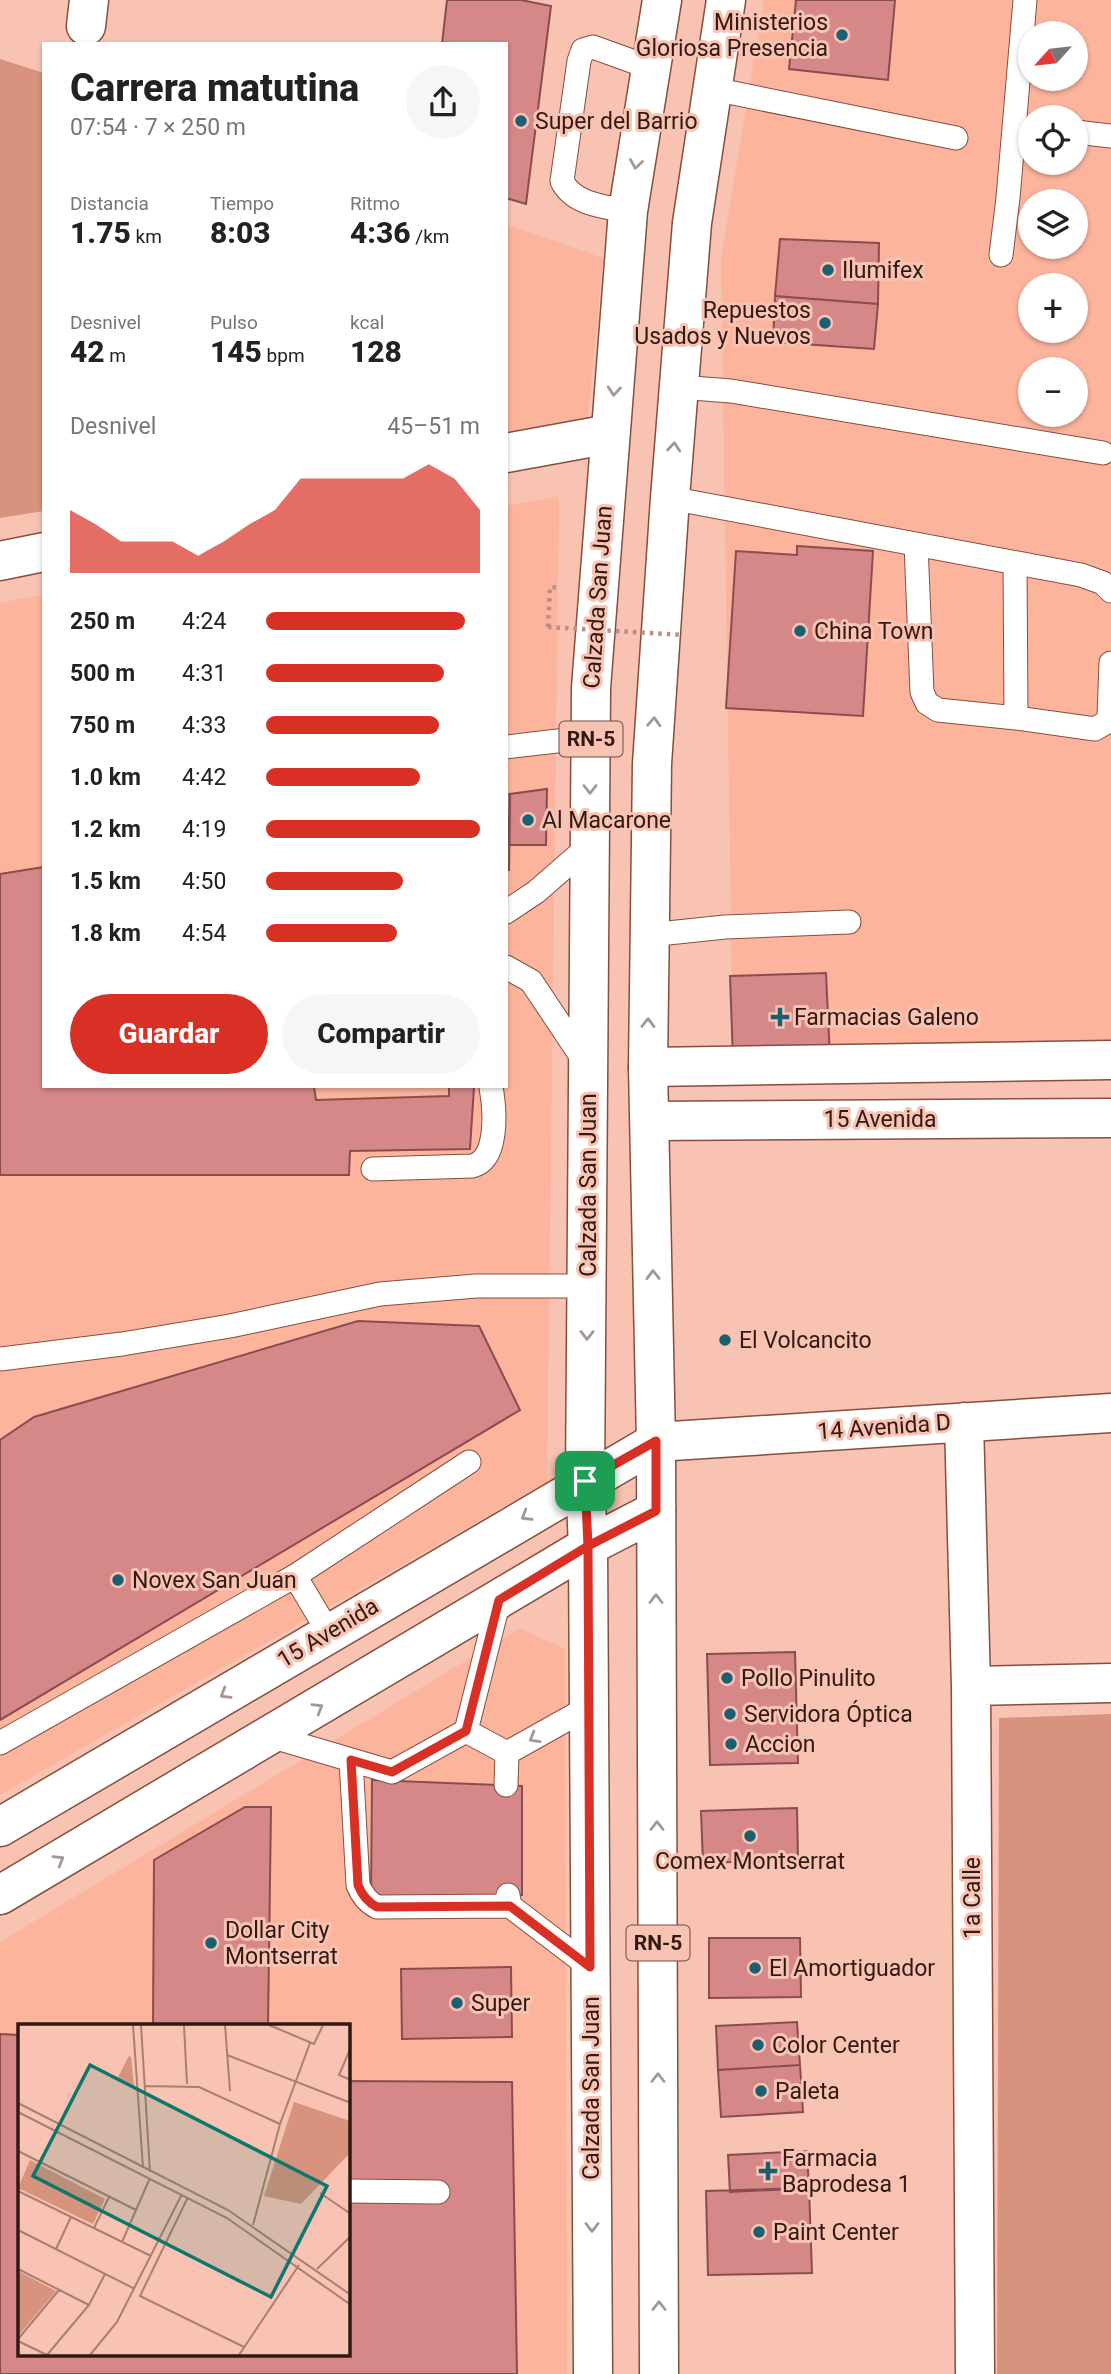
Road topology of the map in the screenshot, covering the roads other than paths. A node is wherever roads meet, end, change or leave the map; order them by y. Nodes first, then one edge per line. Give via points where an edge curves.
1 (662, 0) edge
2 (726, 0) edge
3 (1025, 0) edge
4 (651, 68) junction
5 (713, 89) junction
6 (1022, 105) edge
7 (1088, 133) edge
8 (1111, 136) edge
9 (956, 138) dead end
10 (1018, 146) edge
11 (628, 211) junction
12 (1001, 255) dead end
13 (679, 387) junction
14 (610, 433) junction
15 (508, 453) edge
16 (1103, 453) dead end
17 (670, 498) junction
18 (916, 544) junction
19 (42, 552) edge
20 (0, 561) edge
21 (1015, 563) junction
22 (1111, 591) edge
23 (1111, 663) edge
24 (1016, 718) junction
25 (591, 737) junction
26 (508, 745) edge
27 (590, 845) junction
28 (508, 911) edge
29 (849, 922) dead end
30 (649, 935) junction
31 (508, 968) edge
32 (1111, 1060) edge
33 (588, 1067) junction
34 (648, 1067) junction
35 (491, 1088) edge
36 (1111, 1118) edge
37 (650, 1121) junction
38 (373, 1168) dead end
39 (587, 1286) junction
40 (0, 1359) edge
41 (1111, 1413) edge
42 (964, 1422) junction
43 (656, 1441) junction
44 (469, 1462) dead end
45 (585, 1481) junction
46 (656, 1511) junction
47 (588, 1546) junction
48 (295, 1576) junction
49 (499, 1600) junction
50 (328, 1633) junction
51 (1111, 1683) edge
52 (971, 1686) junction
53 (589, 1706) junction
54 (466, 1731) junction
55 (270, 1737) junction
56 (0, 1742) edge
57 (507, 1753) junction
58 (351, 1760) junction
59 (506, 1785) dead end
60 (0, 1826) edge
61 (0, 1895) edge
62 (590, 1967) junction
63 (350, 2191) edge
64 (438, 2192) dead end
65 (593, 2374) edge
66 (659, 2374) edge
67 (975, 2374) edge

1 - 4 main road, Calzada San Juan / RN-5
2 - 5 main road, RN-5
3 - 6 lane
4 -> 11 main road, Calzada San Juan / RN-5
4 - 11 lane via 593,47 583,50 579,61 562,181 577,198
5 - 9 lane
5 - 13 main road, RN-5 via 692,223
7 - 8 lane
10 - 12 lane
11 -> 14 main road, Calzada San Juan / RN-5
13 - 16 lane via 731,391
17 -> 13 main road, RN-5
14 - 15 main road
14 - 25 main road, Calzada San Juan / RN-5
17 - 18 lane
30 -> 17 main road, RN-5 via 652,764
18 - 21 lane
18 - 24 lane via 922,692 927,703 937,710
19 - 20 main road
21 - 22 lane via 1081,575
21 - 24 lane
23 - 24 lane via 1109,717 1103,726 1095,729
25 - 26 lane
25 -> 27 main road, Calzada San Juan / RN-5
27 - 28 lane
27 - 33 main road, Calzada San Juan / RN-5
29 - 30 lane
34 -> 30 main road, RN-5
31 - 33 lane via 531,981
32 - 34 main road
33 - 39 main road, Calzada San Juan / RN-5
34 - 37 main road, RN-5
35 - 38 lane via 490,1152 481,1164
36 - 37 main road, 15 Avenida
43 -> 37 main road, RN-5
39 - 40 lane via 476,1286 380,1294 230,1326
39 -> 45 main road, Calzada San Juan / RN-5
41 - 42 main road, 14 Avenida D
42 - 43 main road, 14 Avenida D
42 - 52 main road, 1a Calle
43 - 45 main road, 15 Avenida
43 - 46 main road, RN-5
44 - 48 lane
45 - 47 main road, Calzada San Juan / RN-5
45 -> 50 main road, 15 Avenida
46 - 47 main road
66 -> 46 main road, RN-5
47 - 49 main road
47 - 53 main road, Calzada San Juan / RN-5
48 - 50 lane
48 - 56 lane
49 - 54 lane
55 -> 49 main road
50 -> 60 main road, 15 Avenida
51 - 52 main road
52 - 67 main road, 1a Calle
53 -> 57 lane
53 - 62 main road, Calzada San Juan / RN-5
54 - 57 lane
54 - 58 lane via 392,1772
55 - 58 lane
61 -> 55 main road
57 - 59 lane
58 - 62 lane via 358,1885 369,1903 377,1907 509,1901
62 -> 65 main road, Calzada San Juan / RN-5
63 - 64 lane

